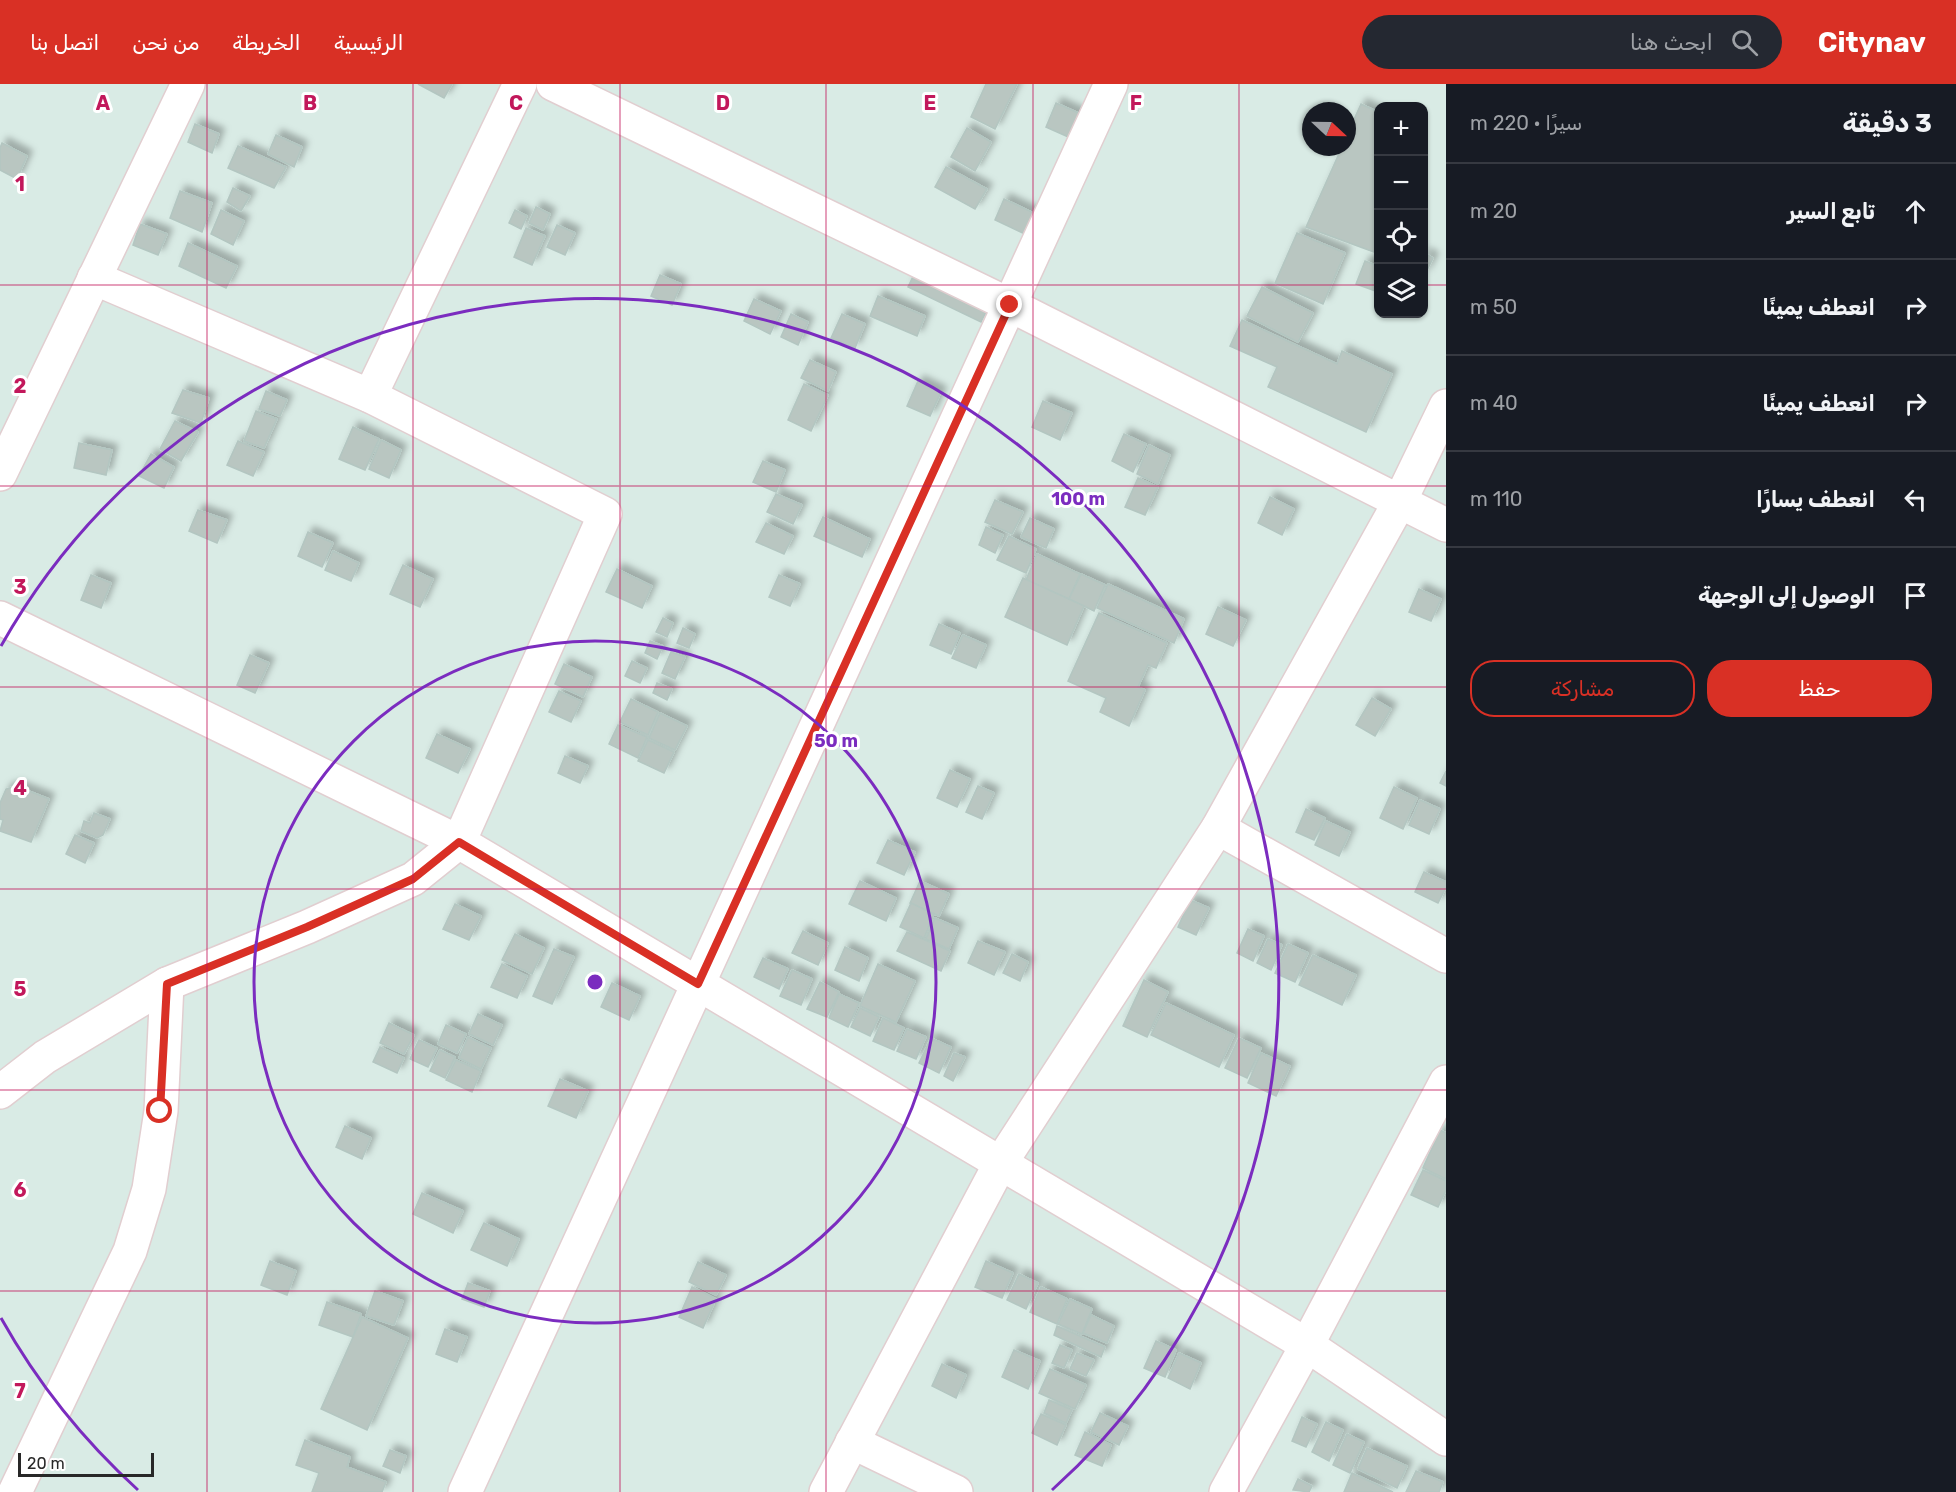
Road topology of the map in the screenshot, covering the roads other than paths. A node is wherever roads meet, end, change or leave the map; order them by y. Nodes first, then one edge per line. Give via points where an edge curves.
1 (188, 84) edge
2 (520, 84) edge
3 (553, 84) edge
4 (1112, 84) edge
5 (94, 278) junction
6 (1010, 305) junction
7 (370, 396) junction
8 (1446, 406) edge
9 (0, 474) edge
10 (1399, 503) junction
11 (1446, 525) edge
12 (0, 618) edge
13 (1218, 828) junction
14 (459, 842) junction
15 (1446, 956) edge
16 (167, 984) junction
17 (698, 984) junction
18 (1446, 1082) edge
19 (0, 1092) edge
20 (1000, 1164) junction
21 (1307, 1345) junction
22 (1446, 1439) edge
23 (852, 1442) junction
24 (15, 1492) edge
25 (465, 1492) edge
26 (826, 1492) edge
27 (956, 1492) edge
28 (1226, 1492) edge

1 - 5 street
2 - 7 street
3 - 6 street
4 - 6 street
5 - 7 street
5 - 9 street
6 - 10 street
6 - 17 street
7 - 14 street via 605,514
8 - 10 street
10 - 11 street
10 - 13 street
12 - 14 street
13 - 15 street
13 - 20 street
14 - 16 street via 413,879
14 - 17 street
16 - 19 street via 45,1057
16 - 24 street via 160,1111 149,1189 130,1251
17 - 20 street
17 - 25 street
18 - 21 street
20 - 21 street
20 - 23 street
21 - 22 street
21 - 28 street
23 - 26 street
23 - 27 street

